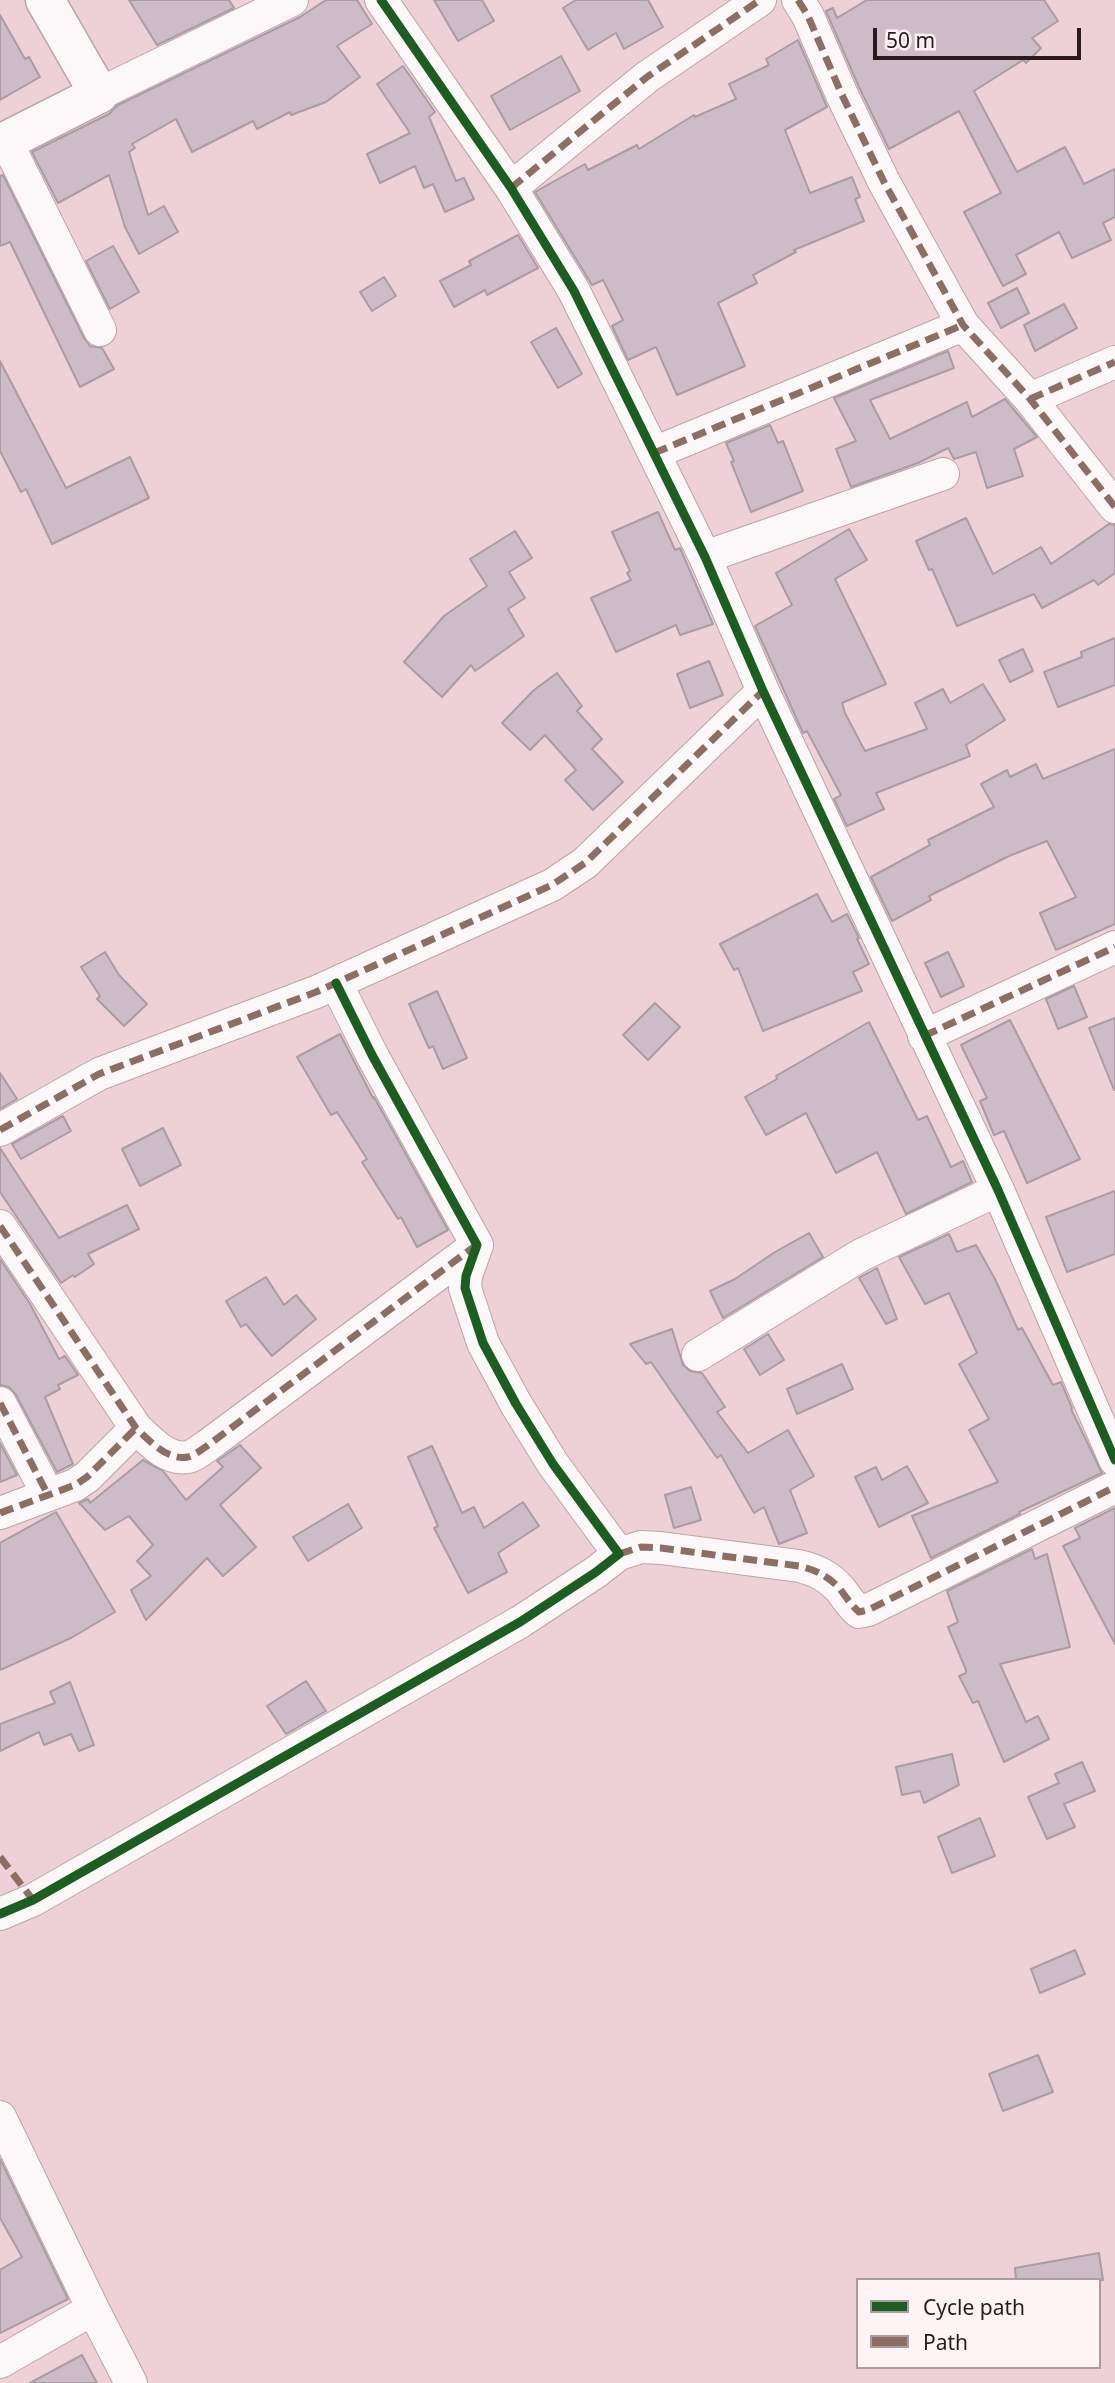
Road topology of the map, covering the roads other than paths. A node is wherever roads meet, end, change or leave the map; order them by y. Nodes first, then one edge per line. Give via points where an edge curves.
1 (45, 0) edge
2 (292, 0) edge
3 (381, 0) edge
4 (760, 0) edge
5 (803, 8) edge
6 (116, 86) junction
7 (3, 142) edge
8 (516, 198) junction
9 (963, 325) junction
10 (100, 330) dead end
11 (1115, 362) edge
12 (1030, 399) junction
13 (654, 453) junction
14 (943, 474) dead end
15 (1115, 507) edge
16 (705, 557) junction
17 (763, 691) junction
18 (1115, 947) edge
19 (337, 983) junction
20 (924, 1037) junction
21 (0, 1130) edge
22 (999, 1190) junction
23 (0, 1226) edge
24 (477, 1245) junction
25 (698, 1356) dead end
26 (0, 1404) edge
27 (136, 1427) junction
28 (1115, 1460) edge
29 (1115, 1487) edge
30 (48, 1495) junction
31 (0, 1513) edge
32 (620, 1554) junction
33 (0, 1914) edge
34 (0, 2117) edge
35 (93, 2309) junction
36 (0, 2362) edge
37 (131, 2383) edge

1 - 6 street
2 - 6 street
3 - 8 street
4 - 8 street via 647,77
5 - 9 street via 884,182
6 - 7 street
7 - 10 street
8 - 13 street via 574,291
9 - 12 street
9 - 13 street
11 - 12 street
12 - 15 street
13 - 16 street
14 - 16 street
16 - 17 street
17 - 19 street via 585,863 552,885
17 - 20 street
18 - 20 street
19 - 21 street via 99,1074
19 - 24 street
20 - 22 street
22 - 25 street via 861,1255
22 - 28 street
23 - 27 street
24 - 27 street via 188,1457 170,1455
24 - 32 street via 465,1288 483,1343 553,1464
26 - 30 street
27 - 30 street via 87,1477
29 - 32 street via 868,1611 853,1607 827,1576 799,1566 661,1548 641,1547
30 - 31 street
32 - 33 street via 520,1622 33,1900
34 - 35 street
35 - 36 street
35 - 37 street

